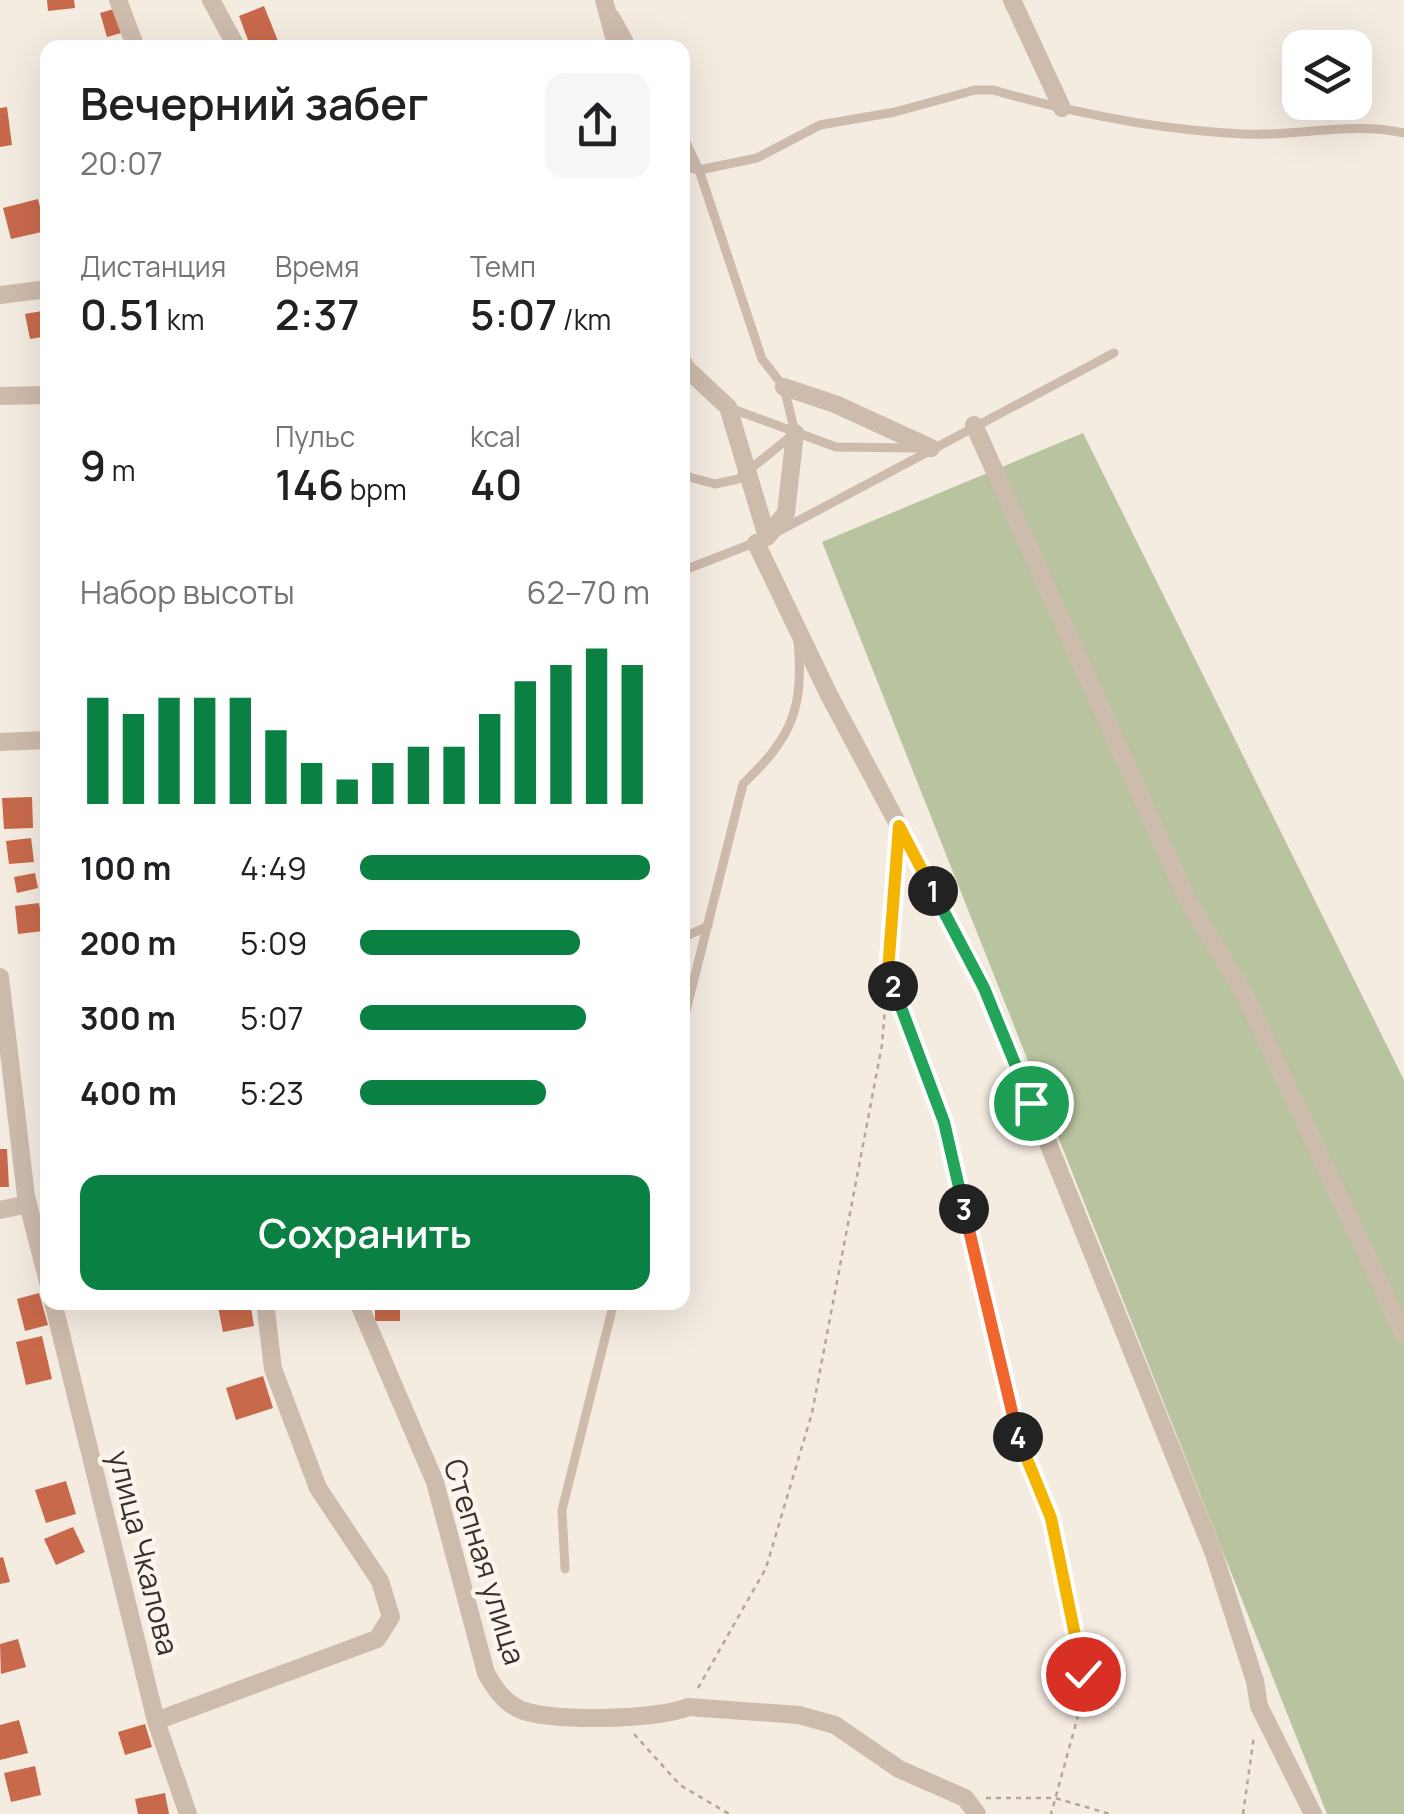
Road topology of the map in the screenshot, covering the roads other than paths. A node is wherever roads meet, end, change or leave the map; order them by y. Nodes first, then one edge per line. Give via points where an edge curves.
1 (118, 0) edge
2 (211, 0) edge
3 (605, 0) edge
4 (1012, 0) edge
5 (133, 40) edge
6 (234, 40) edge
7 (616, 40) edge
8 (628, 40) edge
9 (1062, 108) junction
10 (1404, 133) edge
11 (690, 150) edge
12 (690, 168) edge
13 (700, 170) junction
14 (40, 290) edge
15 (0, 295) edge
16 (1114, 353) dead end
17 (690, 373) edge
18 (784, 387) junction
19 (40, 394) edge
20 (0, 396) edge
21 (728, 407) junction
22 (974, 425) junction
23 (795, 433) junction
24 (931, 448) junction
25 (746, 473) junction
26 (690, 478) edge
27 (762, 540) junction
28 (690, 568) edge
29 (796, 627) junction
30 (40, 740) edge
31 (0, 742) edge
32 (708, 926) junction
33 (690, 934) edge
34 (0, 976) edge
35 (690, 995) edge
36 (28, 1204) junction
37 (0, 1210) edge
38 (40, 1251) edge
39 (54, 1310) edge
40 (266, 1310) edge
41 (361, 1310) edge
42 (612, 1310) edge
43 (1404, 1335) edge
44 (565, 1569) dead end
45 (156, 1721) junction
46 (188, 1814) edge
47 (977, 1814) edge
48 (1313, 1814) edge

1 - 5 street
2 - 6 street
3 - 7 street
3 - 8 lane
4 - 9 street
9 - 10 lane via 1244,134 1323,128
9 - 13 lane via 975,90 820,125 758,158
11 - 13 lane
12 - 13 lane
13 - 18 lane via 762,359
14 - 15 street
16 - 22 lane
17 - 21 street
18 - 23 lane
18 - 24 street
19 - 20 street
21 - 23 lane
21 - 25 street
22 - 24 lane
22 - 43 street via 1187,899 1244,993
23 - 24 lane via 836,447
23 - 25 lane
23 - 27 street via 786,514
24 - 27 lane
25 - 26 lane via 715,484
25 - 27 street
27 - 28 lane
27 - 29 street
29 - 32 lane via 800,672 793,723 743,784
29 - 48 street via 984,988 1214,1554 1259,1706
30 - 31 street
32 - 33 lane
32 - 35 lane
34 - 36 street
36 - 37 street
36 - 38 street
39 - 45 street, улица Чкалова
40 - 45 street via 274,1369 318,1488 380,1581 391,1618 377,1639
41 - 47 street, Степная улица via 435,1482 486,1673 504,1699 533,1714 620,1718 688,1707 799,1714 836,1725 899,1769 965,1798
42 - 44 lane via 562,1510
45 - 46 street, улица Чкалова

